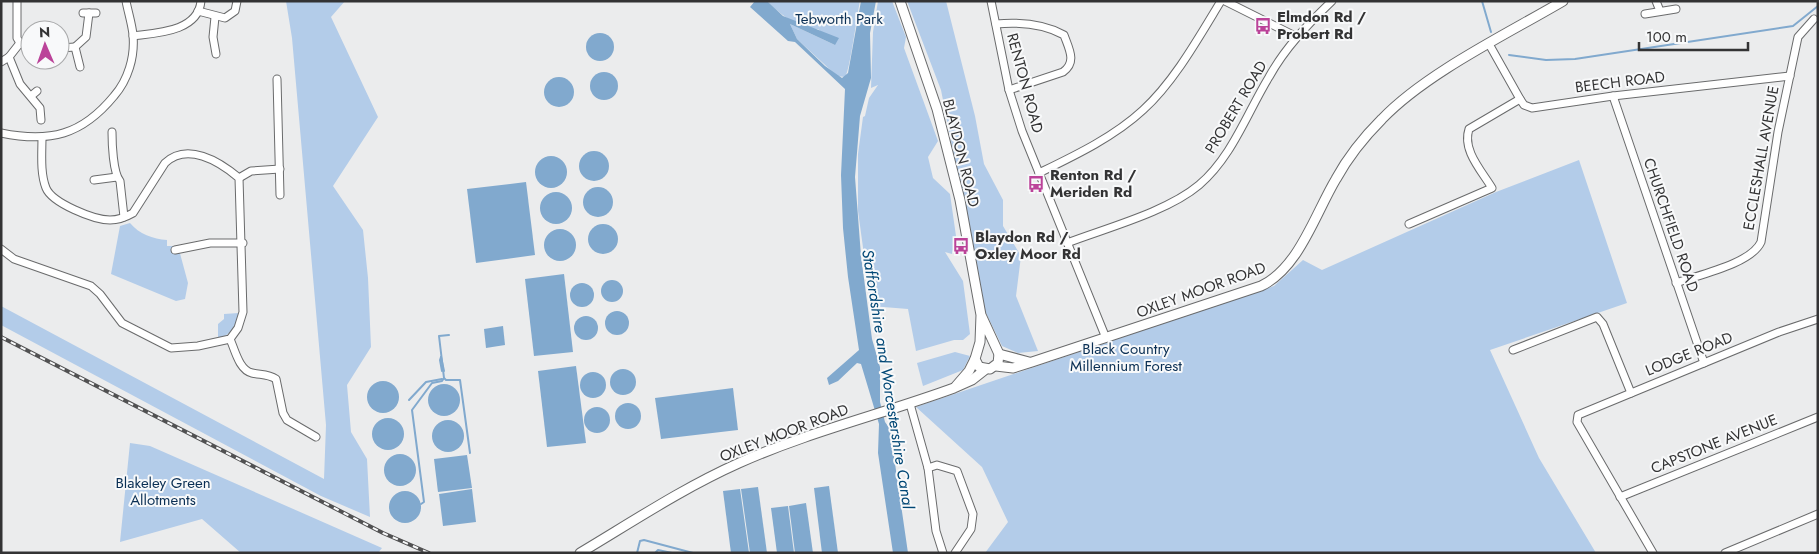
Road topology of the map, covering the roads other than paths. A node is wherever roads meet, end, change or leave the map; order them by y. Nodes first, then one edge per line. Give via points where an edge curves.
1 (17, 1) edge
2 (126, 1) edge
3 (201, 1) edge
4 (237, 1) edge
5 (900, 1) edge
6 (991, 1) edge
7 (1223, 1) edge
8 (1332, 1) edge
9 (1563, 1) edge
10 (1656, 1) edge
11 (1676, 9) dead end
12 (198, 12) junction
13 (1660, 12) junction
14 (89, 13) dead end
15 (1645, 14) dead end
16 (215, 17) junction
17 (1814, 19) dead end
18 (996, 24) junction
19 (133, 36) junction
20 (1297, 37) junction
21 (20, 43) joint
22 (1489, 44) junction
23 (70, 47) edge
24 (75, 47) junction
25 (216, 54) dead end
26 (9, 58) junction
27 (1, 62) edge
28 (80, 67) dead end
29 (1790, 76) junction
30 (277, 79) dead end
31 (1009, 90) junction
32 (1613, 96) junction
33 (1520, 99) junction
34 (42, 120) dead end
35 (112, 132) dead end
36 (1, 133) edge
37 (42, 137) junction
38 (280, 169) junction
39 (1039, 173) junction
40 (117, 177) junction
41 (239, 178) junction
42 (94, 180) dead end
43 (280, 195) dead end
44 (124, 217) junction
45 (1408, 224) dead end
46 (243, 243) junction
47 (1067, 244) junction
48 (1, 250) edge
49 (175, 250) dead end
50 (1676, 283) junction
51 (981, 315) junction
52 (1818, 318) edge
53 (1106, 338) junction
54 (230, 339) junction
55 (979, 349) junction
56 (1513, 350) dead end
57 (998, 352) junction
58 (975, 359) junction
59 (1032, 362) junction
60 (1704, 363) junction
61 (996, 366) junction
62 (986, 370) junction
63 (954, 388) junction
64 (1631, 393) junction
65 (910, 404) junction
66 (1818, 417) edge
67 (316, 437) dead end
68 (928, 468) junction
69 (1620, 496) junction
70 (1818, 514) edge
71 (580, 553) edge
72 (943, 553) edge
73 (955, 553) edge
74 (1653, 553) edge
75 (1725, 553) edge

1 - 21 street via 16,32
2 - 19 street
3 - 12 street
4 - 16 street via 235,11 230,15
5 - 51 street, BLAYDON ROAD via 946,141
6 - 18 street, RENTON ROAD
7 - 20 street
7 - 39 street via 1163,88 1143,110 1091,146
8 - 20 street, PROBERT ROAD
9 - 22 street, OXLEY MOOR ROAD
10 - 13 street
11 - 13 street
12 - 16 street
12 - 19 street via 176,30
13 - 15 street
14 - 24 street via 86,37
16 - 25 street via 213,37
17 - 29 street, ECCLESHALL AVENUE via 1798,37
18 - 31 street, RENTON ROAD
18 - 31 street via 1018,23 1055,30 1064,35 1072,57 1063,72
19 - 37 street via 128,73 99,114 80,127
20 - 47 street, PROBERT ROAD via 1269,76 1223,158 1199,185 1169,204
21 - 26 street
22 - 33 street
22 - 53 street, OXLEY MOOR ROAD via 1420,87 1372,130 1336,178 1290,262 1277,277 1261,286
23 - 24 street
24 - 28 street
26 - 27 street
26 - 34 street via 20,84 35,96
29 - 32 street, BEECH ROAD
29 - 50 street, ECCLESHALL AVENUE via 1757,250 1745,258
30 - 38 street
31 - 39 street, RENTON ROAD
32 - 33 street, BEECH ROAD via 1532,108
32 - 50 street, CHURCHFIELD ROAD
33 - 45 street via 1469,129 1467,135 1467,147 1492,188
35 - 40 street
36 - 37 street
37 - 44 street via 43,174 46,187 57,202 96,217 110,220
38 - 41 street via 251,171
38 - 43 street
39 - 47 street, RENTON ROAD
40 - 42 street
40 - 44 street
41 - 44 street via 198,154 184,153 172,157 164,163 139,206
41 - 46 street
46 - 49 street via 210,243
46 - 54 street via 244,312
47 - 53 street, RENTON ROAD
48 - 54 street via 14,259 91,286 122,323 165,346 198,346
50 - 60 street, CHURCHFIELD ROAD
51 - 55 street, BLAYDON ROAD
51 - 57 street, BLAYDON ROAD
52 - 60 street, LODGE ROAD
53 - 59 street, OXLEY MOOR ROAD
54 - 67 street via 242,366 249,372 276,379 287,420
55 - 57 street via 989,345
55 - 58 street
56 - 64 street via 1597,317 1603,324
57 - 59 street, OXLEY MOOR ROAD via 1014,360
57 - 61 street
58 - 62 street via 979,367
58 - 63 street, OXLEY MOOR ROAD
59 - 61 street, OXLEY MOOR ROAD via 1013,368
60 - 64 street, LODGE ROAD
61 - 62 street
62 - 63 street, OXLEY MOOR ROAD
63 - 65 street, OXLEY MOOR ROAD
64 - 69 street, LODGE ROAD via 1581,412 1577,422
65 - 68 street
65 - 71 street, OXLEY MOOR ROAD via 785,444 708,478
66 - 69 street, CAPSTONE AVENUE
68 - 72 street via 936,531
68 - 73 street via 937,465 957,471 973,514 971,529
69 - 74 street
70 - 75 street

